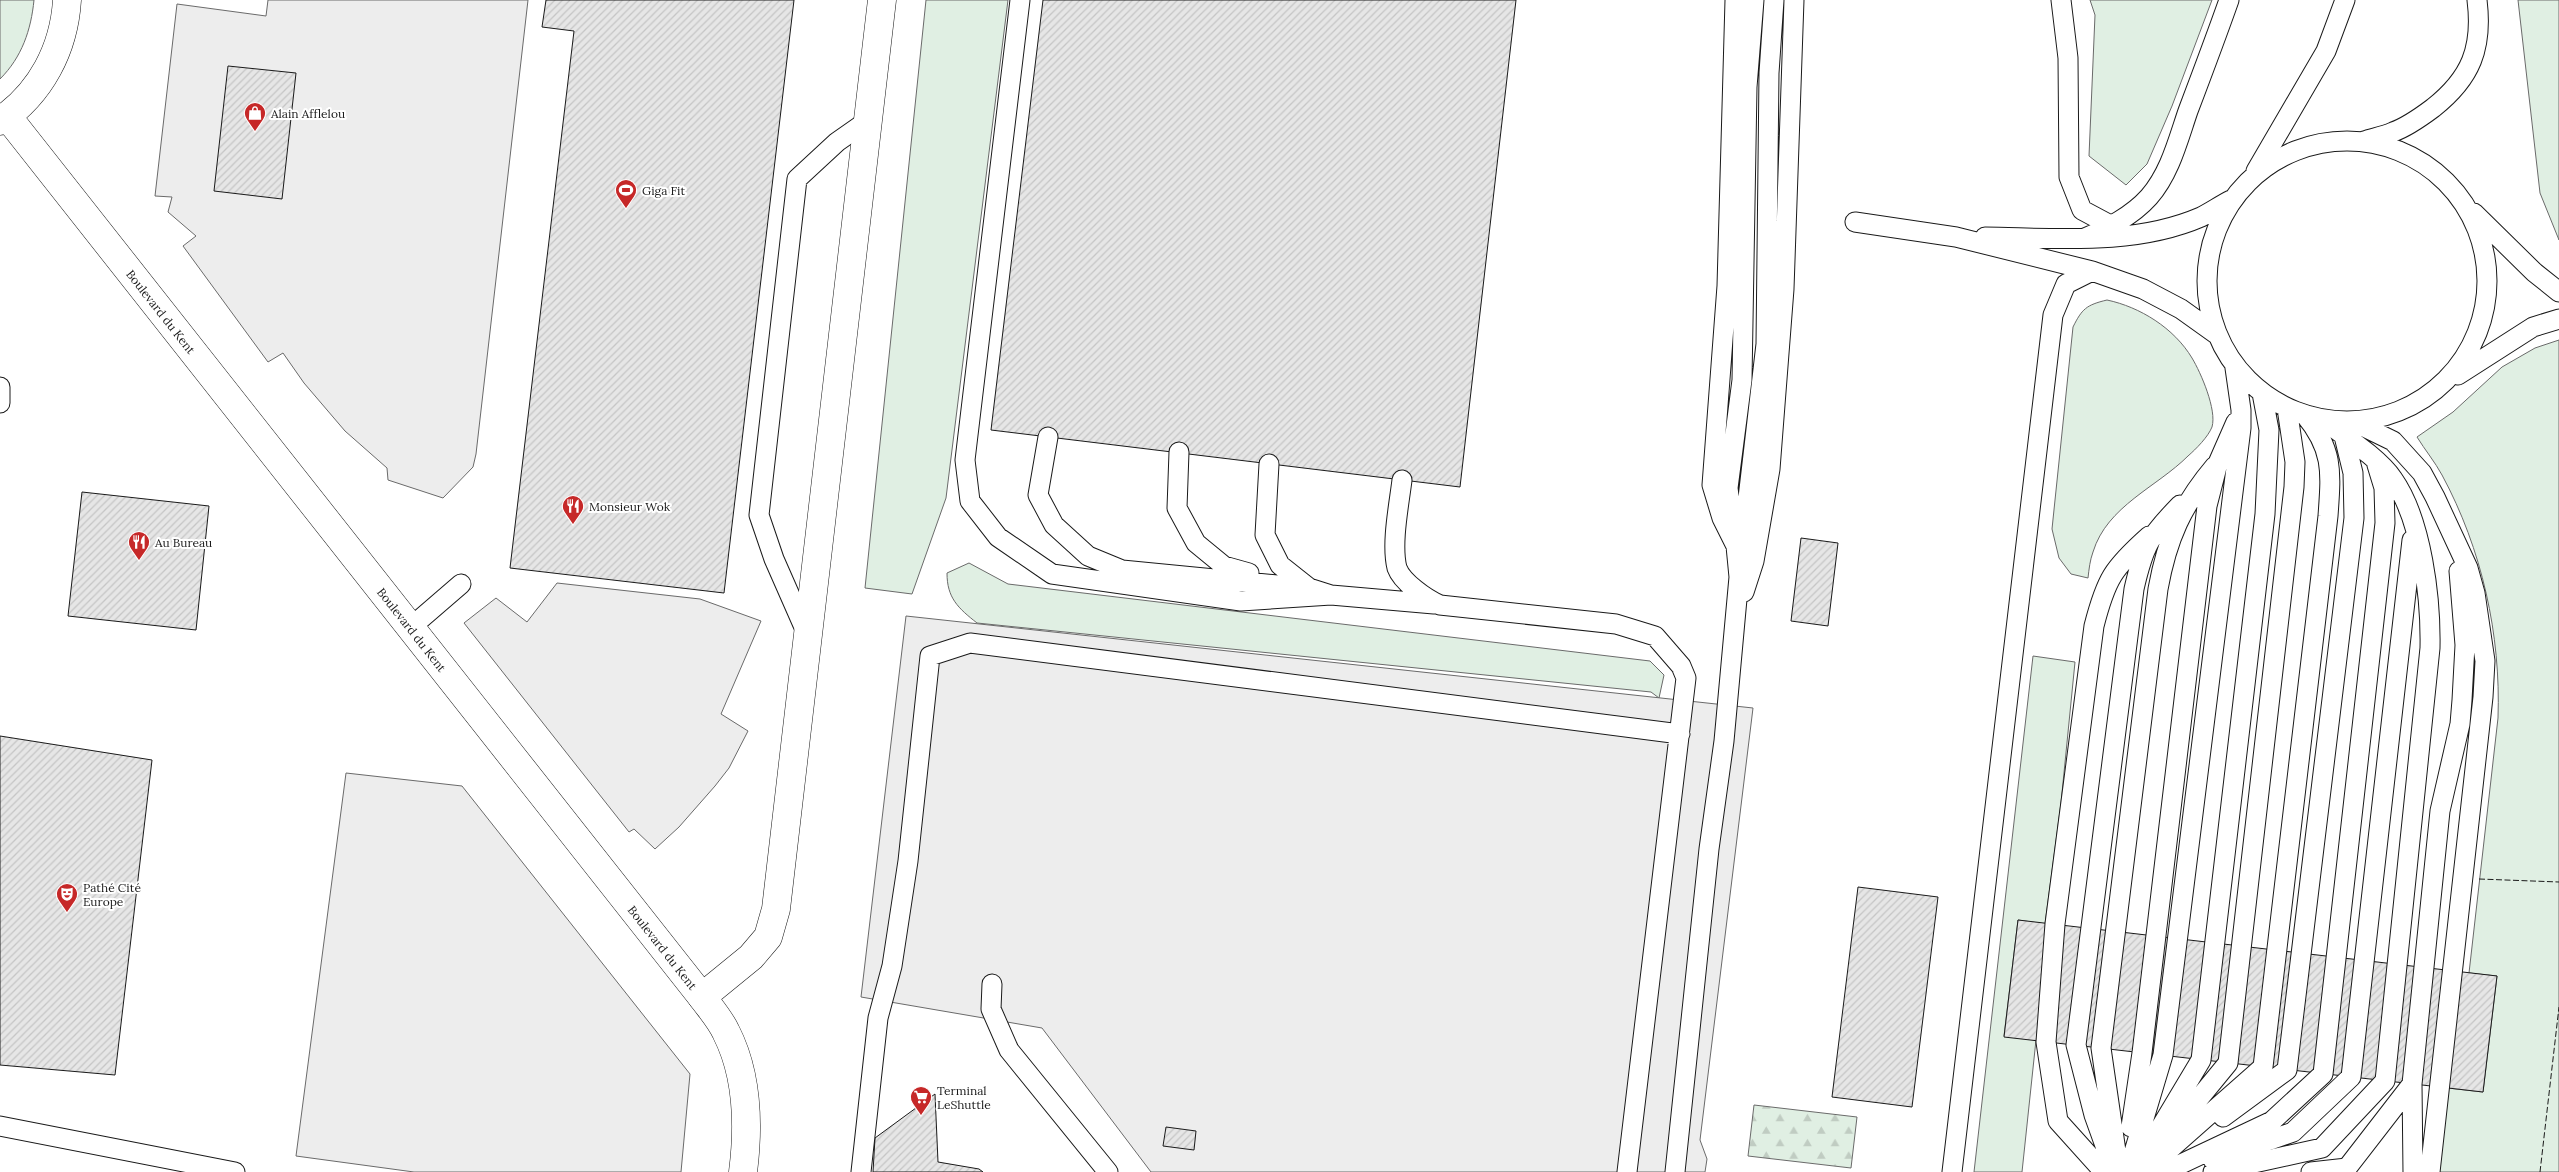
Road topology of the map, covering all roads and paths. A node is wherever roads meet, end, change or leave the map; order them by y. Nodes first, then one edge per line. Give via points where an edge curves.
1 (67, 0) edge
2 (882, 0) edge
3 (1020, 0) edge
4 (1736, 0) edge
5 (1754, 0) edge
6 (1774, 0) edge
7 (1794, 0) edge
8 (2061, 0) edge
9 (2229, 0) edge
10 (2345, 0) edge
11 (2477, 0) edge
12 (868, 114) junction
13 (4, 119) edge
14 (2362, 141) junction
15 (2252, 177) junction
16 (2232, 199) junction
17 (2462, 201) junction
18 (1854, 222) dead end
19 (2112, 226) junction
20 (1956, 236) junction
21 (2085, 238) junction
22 (2092, 271) junction
23 (2559, 292) edge
24 (2559, 319) edge
25 (2216, 334) junction
26 (2235, 367) junction
27 (0, 386) edge
28 (2438, 388) junction
29 (2262, 393) junction
30 (0, 403) edge
31 (2287, 408) junction
32 (2241, 410) junction
33 (2304, 415) junction
34 (2349, 429) junction
35 (1048, 437) dead end
36 (1179, 452) dead end
37 (2376, 462) junction
38 (2218, 463) junction
39 (1269, 464) dead end
40 (1402, 480) dead end
41 (2195, 490) junction
42 (2414, 524) junction
43 (2156, 530) junction
44 (2451, 532) junction
45 (1736, 546) junction
46 (1739, 577) junction
47 (461, 584) dead end
48 (1309, 588) junction
49 (1331, 596) junction
50 (1440, 605) junction
51 (1735, 619) junction
52 (410, 628) junction
53 (807, 636) junction
54 (1680, 734) junction
55 (992, 984) dead end
56 (702, 997) junction
57 (2412, 1084) junction
58 (0, 1126) edge
59 (235, 1172) edge
60 (743, 1172) edge
61 (861, 1172) edge
62 (1108, 1172) edge
63 (1627, 1172) edge
64 (1675, 1172) edge
65 (1952, 1172) edge
66 (2104, 1172) edge
67 (2115, 1172) edge
68 (2119, 1172) edge
69 (2126, 1172) edge
70 (2134, 1172) edge
71 (2138, 1172) edge
72 (2144, 1172) edge
73 (2149, 1172) edge
74 (2164, 1172) edge
75 (2179, 1172) edge
76 (2213, 1172) edge
77 (2311, 1172) edge
78 (2413, 1172) edge
79 (2430, 1172) edge

1 - 13 street via 62,34 47,71 22,104
2 - 12 street
3 - 49 lane via 965,460 970,501 998,537 1052,574 1241,601
4 - 45 lane via 1727,286 1712,485 1722,518
5 - 45 lane via 1746,87 1742,380 1728,488
6 - 46 lane via 1769,74 1766,344
7 - 51 lane via 1784,289 1770,469 1754,561
8 - 19 lane via 2068,58 2069,177 2082,210
9 - 19 lane via 2160,182 2144,202
10 - 15 lane via 2326,51
11 - 14 lane via 2476,51 2463,78 2439,103 2408,125
12 - 53 street
12 - 53 lane via 797,179 759,515
13 - 52 street, Boulevard du Kent
14 - 15 lane via 2315,144 2292,151
14 - 17 lane via 2386,146 2429,167
15 - 16 lane
16 - 21 lane via 2201,216 2160,229
16 - 25 lane via 2208,255 2206,295
17 - 23 lane via 2534,272
17 - 28 lane via 2482,242 2488,288 2484,311 2468,353
18 - 20 lane
19 - 21 lane
20 - 21 lane
20 - 22 lane
22 - 25 lane via 2143,289
22 - 65 lane via 2066,284 2053,315
24 - 28 lane via 2533,327
25 - 26 lane
26 - 29 lane
26 - 32 lane
27 - 30 lane
28 - 34 lane via 2398,412
29 - 31 lane
29 - 70 lane via 2270,437 2265,514 2201,1060
31 - 33 lane
31 - 71 lane via 2295,462 2294,487 2228,1063
32 - 38 lane
32 - 69 lane via 2231,518 2163,1055
33 - 34 lane
33 - 72 lane via 2323,439 2328,455 2329,509 2263,1067
34 - 37 lane
34 - 44 lane via 2393,441 2407,455 2422,473
34 - 73 lane via 2354,518 2287,1070
35 - 48 lane via 1038,495 1054,525 1088,556 1122,570
36 - 48 lane via 1177,508 1196,543 1224,566
37 - 42 lane via 2393,478
37 - 74 lane via 2384,488 2384,523 2323,1074 2272,1121
38 - 41 lane
38 - 69 lane via 2206,514
39 - 48 lane via 1265,535 1280,566
40 - 50 lane via 1395,552 1398,570 1426,599
41 - 43 lane
41 - 68 lane via 2170,536 2158,589 2101,1048
42 - 75 lane via 2351,1077 2293,1132
42 - 76 lane via 2428,588 2430,648 2384,1081 2322,1148
43 - 66 lane via 2121,561 2109,579 2094,626 2055,924 2046,1042 2058,1121
43 - 67 lane via 2146,546 2134,589 2076,1045 2094,1115
44 - 57 lane via 2463,609 2462,700 2460,724 2440,811
44 - 79 lane via 2468,568 2475,593 2485,660 2484,697
45 - 46 lane
46 - 51 lane
47 - 52 lane
48 - 49 lane
49 - 50 lane
50 - 54 lane via 1616,624 1655,636 1682,666 1686,678
51 - 64 lane
52 - 56 street, Boulevard du Kent
53 - 56 street via 773,918 768,937 751,957
54 - 61 lane via 970,643 930,656 908,861 892,966 878,1018
54 - 63 lane
55 - 62 lane via 991,1009 1009,1050
56 - 60 street, Boulevard du Kent via 725,1030 743,1081 746,1126
57 - 77 lane via 2346,1168
57 - 78 lane
58 - 59 lane

